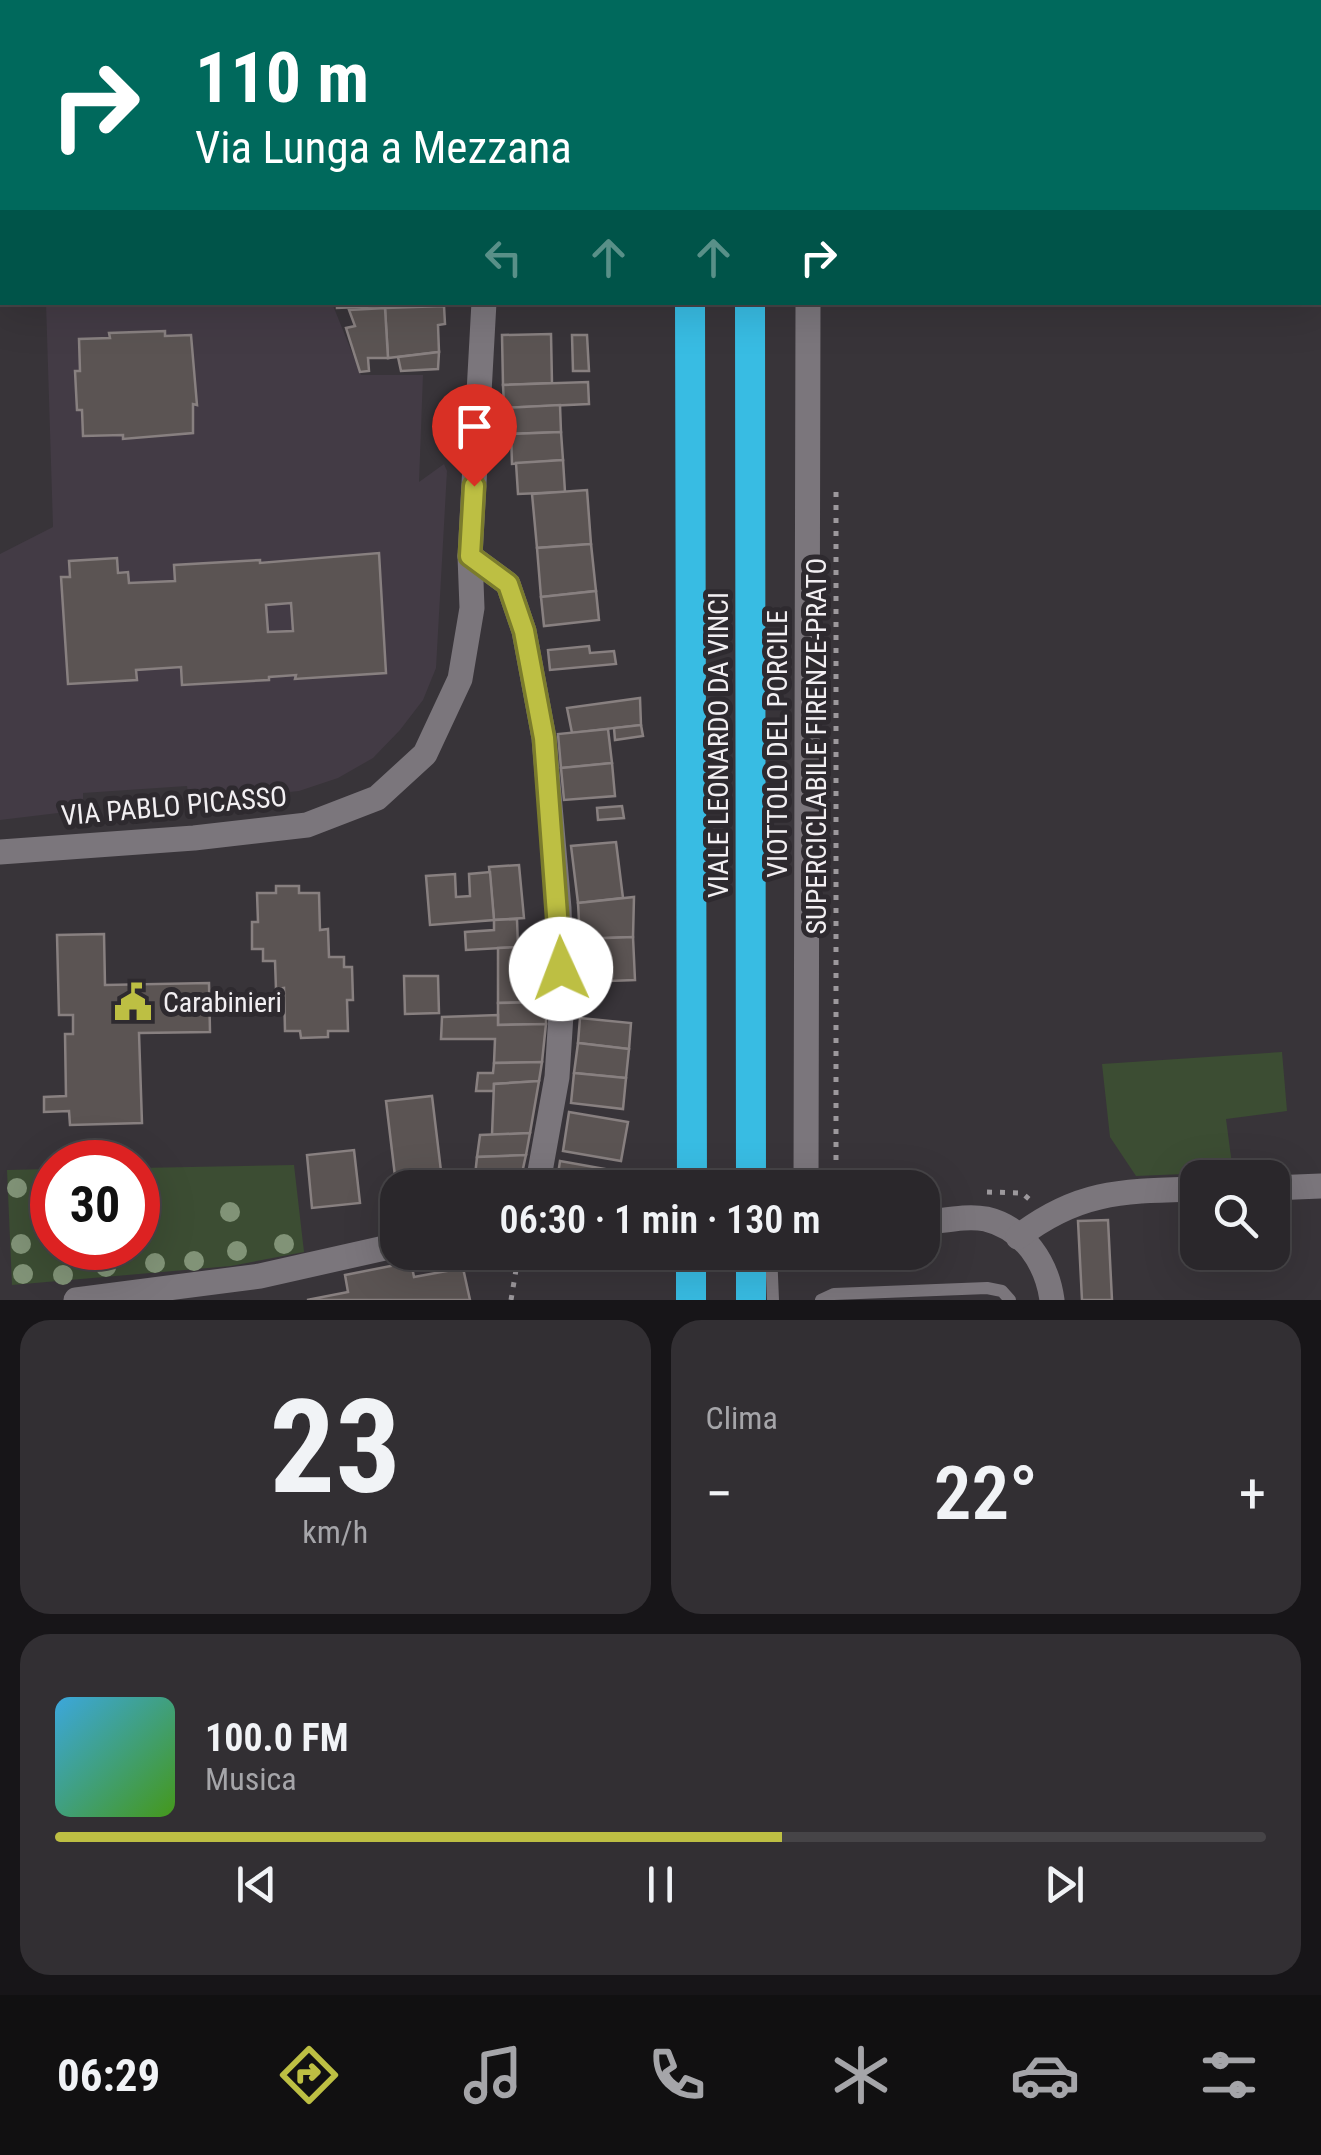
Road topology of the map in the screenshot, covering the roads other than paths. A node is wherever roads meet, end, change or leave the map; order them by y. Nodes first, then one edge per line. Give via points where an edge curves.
1 (484, 305) edge
2 (690, 305) edge
3 (750, 305) edge
4 (808, 305) edge
5 (470, 556) junction
6 (0, 852) edge
7 (541, 1170) edge
8 (692, 1170) edge
9 (752, 1170) edge
10 (806, 1170) edge
11 (1321, 1186) edge
12 (1290, 1187) edge
13 (1180, 1190) edge
14 (940, 1222) edge
15 (1018, 1236) junction
16 (380, 1249) edge
17 (692, 1270) edge
18 (751, 1270) edge
19 (772, 1270) edge
20 (76, 1300) edge
21 (691, 1300) edge
22 (751, 1300) edge
23 (773, 1300) edge
24 (821, 1300) edge
25 (1010, 1300) edge
26 (1052, 1300) edge

1 - 5 street, VIA PABLO PICASSO
2 - 8 highway, VIALE LEONARDO DA VINCI
3 - 9 highway, VIALE LEONARDO DA VINCI
4 - 10 street, VIOTTOLO DEL PORCILE
5 - 6 street, VIA PABLO PICASSO via 472,608 460,679 425,754 377,798 307,825
5 - 7 street via 508,584 544,738 562,999
11 - 12 street
13 - 15 street via 1113,1192 1054,1211
14 - 15 street via 984,1219
15 - 26 street via 1045,1269
16 - 20 street via 260,1276
17 - 21 highway
18 - 22 highway
19 - 23 lane
24 - 25 lane via 834,1294 987,1288

